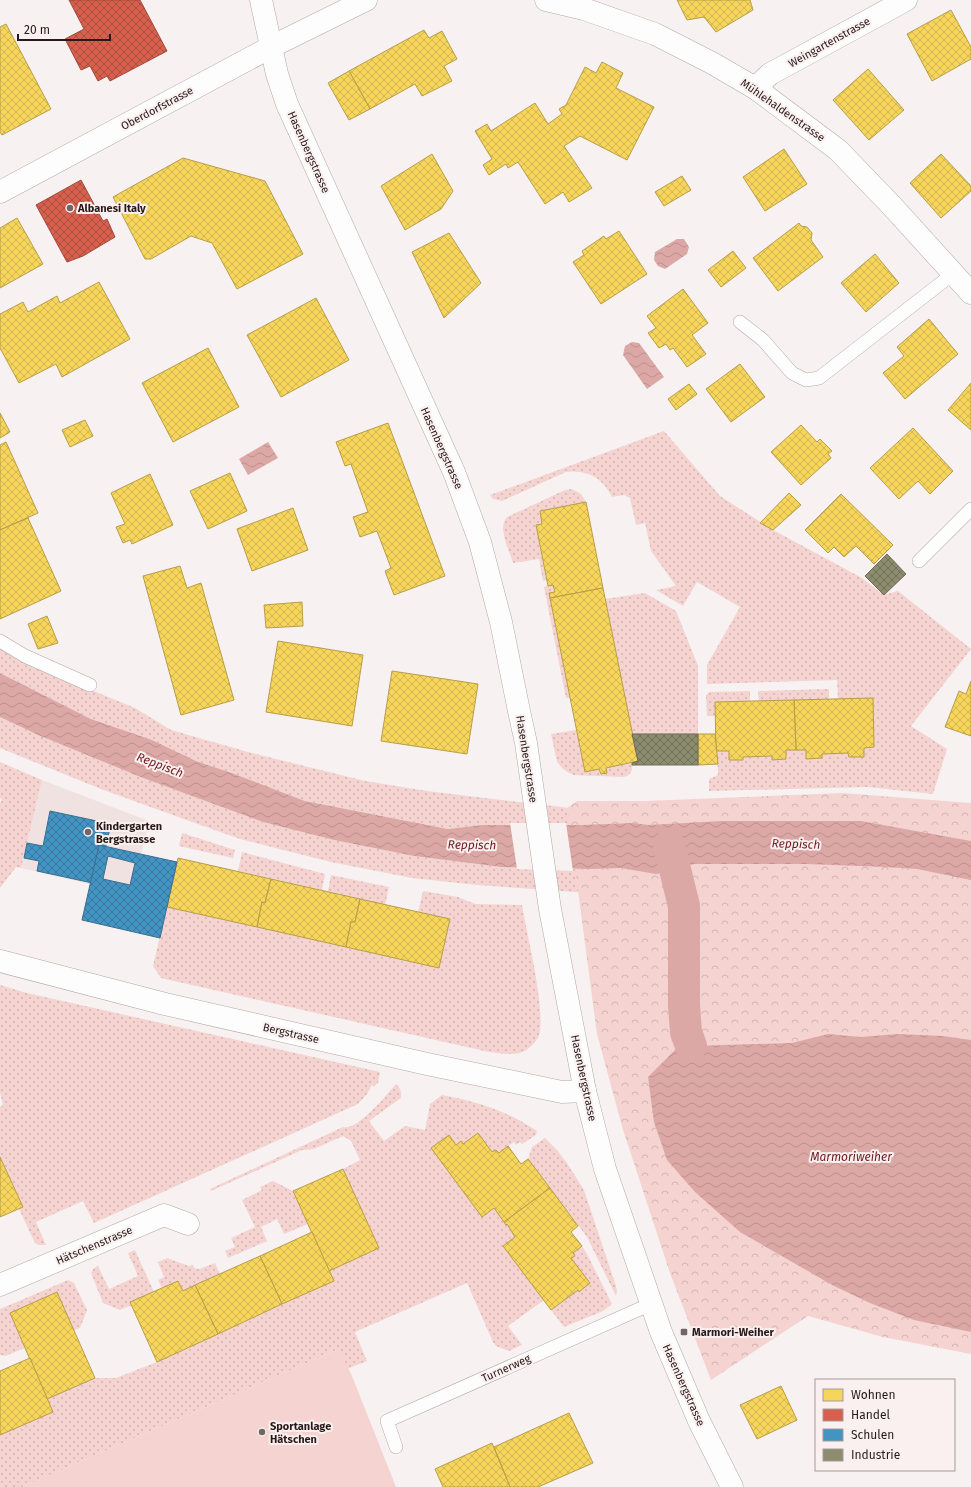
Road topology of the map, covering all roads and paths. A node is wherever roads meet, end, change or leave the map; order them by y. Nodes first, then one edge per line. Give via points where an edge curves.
1 (261, 0) edge
2 (366, 0) edge
3 (546, 0) edge
4 (906, 0) edge
5 (271, 47) junction
6 (755, 88) junction
7 (0, 192) edge
8 (954, 273) junction
9 (971, 293) edge
10 (740, 322) dead end
11 (971, 509) edge
12 (919, 561) dead end
13 (0, 641) edge
14 (90, 685) dead end
15 (0, 961) edge
16 (585, 1091) junction
17 (188, 1224) dead end
18 (0, 1285) edge
19 (651, 1304) junction
20 (396, 1448) dead end
21 (732, 1487) edge

1 - 5 street
2 - 5 street, Oberdorfstrasse
3 - 6 street, Mühlehaldenstrasse via 584,9 656,34
4 - 6 street, Weingartenstrasse via 770,74
5 - 7 street, Oberdorfstrasse
5 - 16 street, Hasenbergstrasse via 287,104 454,472 480,542 501,622 526,743 550,909
6 - 8 street, Mühlehaldenstrasse via 838,150
8 - 9 street, Mühlehaldenstrasse
8 - 10 lane via 819,378 806,380 792,373 763,340
11 - 12 lane
13 - 14 lane via 25,656
15 - 16 street, Bergstrasse via 165,1004 427,1064 562,1092
16 - 19 street, Hasenbergstrasse via 605,1169
17 - 18 street, Hätschenstrasse via 164,1215
19 - 20 lane, Turnerweg via 387,1421
19 - 21 street, Hasenbergstrasse via 699,1421

